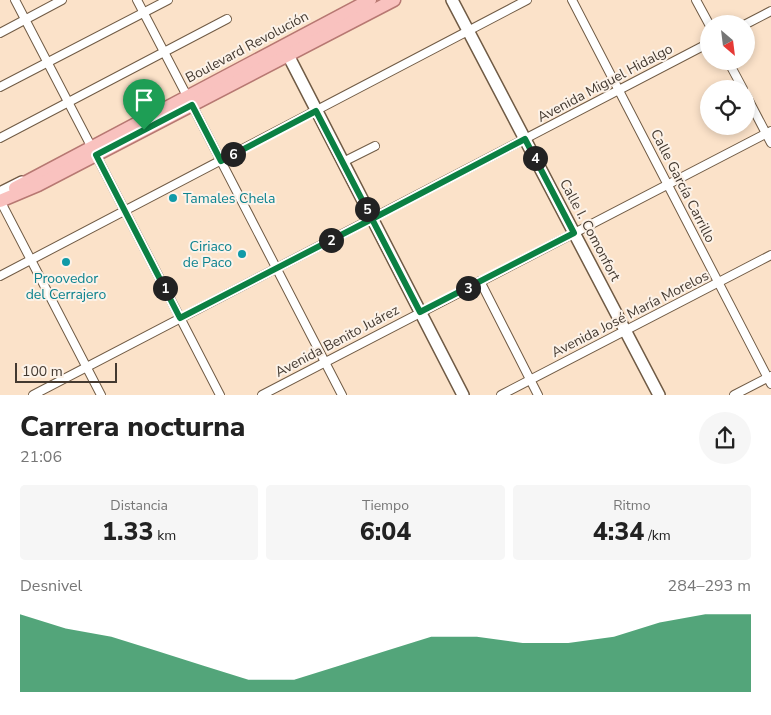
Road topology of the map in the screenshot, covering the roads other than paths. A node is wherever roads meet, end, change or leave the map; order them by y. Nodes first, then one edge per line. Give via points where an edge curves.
1 (15, 0) edge
2 (62, 0) edge
3 (137, 0) edge
4 (168, 0) edge
5 (370, 0) edge
6 (394, 0) edge
7 (452, 0) edge
8 (527, 0) edge
9 (572, 0) edge
10 (696, 0) edge
11 (771, 10) edge
12 (144, 13) junction
13 (704, 15) edge
14 (227, 19) dead end
15 (755, 19) edge
16 (25, 20) junction
17 (468, 31) junction
18 (0, 33) edge
19 (700, 48) edge
20 (164, 52) junction
21 (288, 55) junction
22 (47, 63) junction
23 (0, 87) edge
24 (619, 90) junction
25 (189, 100) junction
26 (68, 102) junction
27 (755, 110) edge
28 (316, 111) junction
29 (769, 134) edge
30 (0, 138) edge
31 (525, 139) junction
32 (771, 143) edge
33 (375, 146) dead end
34 (93, 151) junction
35 (221, 161) junction
36 (343, 162) junction
37 (668, 185) junction
38 (0, 201) edge
39 (125, 211) junction
40 (372, 219) junction
41 (574, 233) junction
42 (771, 255) edge
43 (31, 260) junction
44 (276, 268) junction
45 (0, 276) edge
46 (480, 281) junction
47 (718, 282) junction
48 (420, 312) junction
49 (180, 318) junction
50 (625, 331) junction
51 (325, 362) junction
52 (86, 367) junction
53 (770, 379) edge
54 (530, 380) junction
55 (35, 395) edge
56 (101, 395) edge
57 (220, 395) edge
58 (262, 395) edge
59 (342, 395) edge
60 (463, 395) edge
61 (501, 395) edge
62 (538, 395) edge
63 (659, 395) edge
64 (734, 395) edge

1 - 16 street
2 - 16 street
3 - 12 street
4 - 12 street
5 - 25 main road, Boulevard Revolución
6 - 21 main road
7 - 17 main road, Calle I. Comonfort
8 - 17 street
9 - 24 street, Calle García Carrillo
10 - 13 street
11 - 15 street
12 - 20 street
12 - 22 street
14 - 20 street
16 - 18 street
16 - 22 street
17 - 28 street
17 - 31 main road, Calle I. Comonfort
19 - 24 street, Avenida Miguel Hidalgo
20 - 25 street
20 - 26 street
21 - 25 main road
21 - 28 main road
22 - 23 street
22 - 26 street
24 - 31 street, Avenida Miguel Hidalgo
24 - 37 street, Calle García Carrillo
25 - 34 main road
25 - 35 street
26 - 30 street
26 - 34 street
27 - 29 street
28 - 35 street
28 - 36 main road
29 - 32 street
29 - 37 street, Avenida Benito Juárez
31 - 40 street, Avenida Miguel Hidalgo
31 - 41 main road, Calle I. Comonfort
33 - 36 street
34 - 38 main road
34 - 39 street
35 - 39 street
35 - 44 street
36 - 40 main road
37 - 41 street, Avenida Benito Juárez
37 - 47 street, Calle García Carrillo
38 - 43 street
39 - 43 street
39 - 49 street
40 - 44 street, Avenida Miguel Hidalgo
40 - 48 main road
41 - 46 street, Avenida Benito Juárez
41 - 50 main road, Calle I. Comonfort
42 - 47 street, Avenida José María Morelos
43 - 45 street
43 - 52 street
44 - 49 street, Avenida Miguel Hidalgo
44 - 51 street
46 - 48 street, Avenida Benito Juárez
46 - 54 street
47 - 50 street, Avenida José María Morelos
47 - 53 street, Calle García Carrillo
48 - 51 street, Avenida Benito Juárez
48 - 60 main road
49 - 52 street, Avenida Miguel Hidalgo
49 - 57 street
50 - 54 street, Avenida José María Morelos
50 - 63 main road, Calle I. Comonfort
51 - 58 street, Avenida Benito Juárez
51 - 59 street
52 - 55 street, Avenida Miguel Hidalgo
52 - 56 street
53 - 64 street
54 - 61 street, Avenida José María Morelos
54 - 62 street

